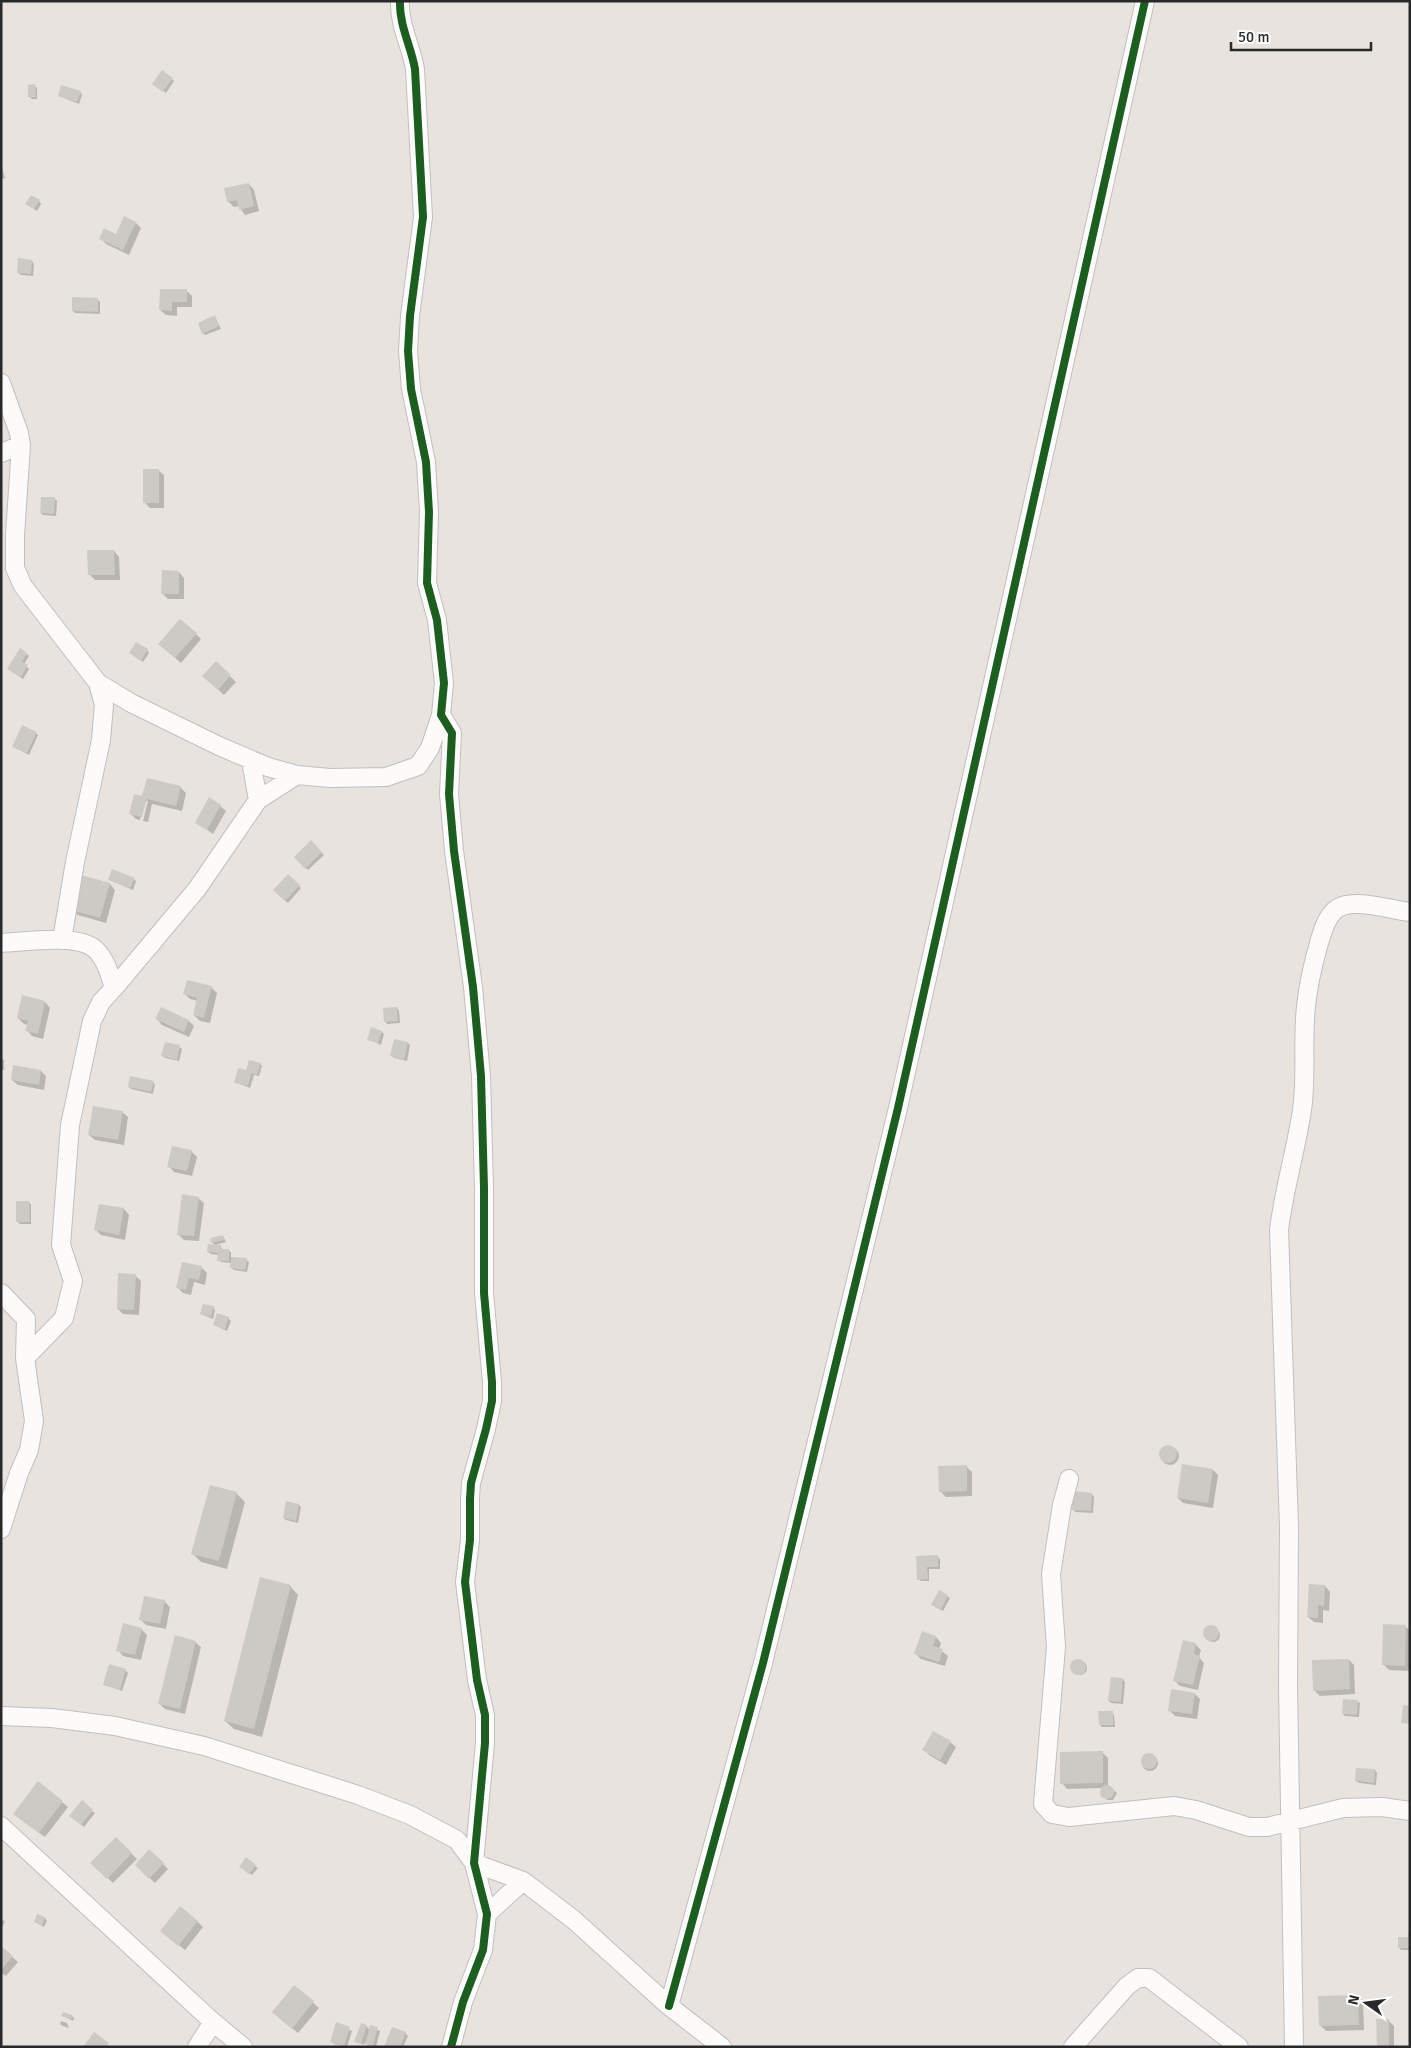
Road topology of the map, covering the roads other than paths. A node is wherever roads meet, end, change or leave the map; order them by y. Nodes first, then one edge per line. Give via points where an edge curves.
1 (400, 1) edge
2 (1145, 1) edge
3 (1, 383) edge
4 (21, 445) junction
5 (1, 453) edge
6 (98, 683) junction
7 (441, 715) junction
8 (251, 761) junction
9 (297, 775) junction
10 (258, 800) junction
11 (1410, 912) edge
12 (62, 940) junction
13 (1, 943) edge
14 (114, 988) junction
15 (1, 1293) edge
16 (26, 1358) junction
17 (1069, 1479) dead end
18 (1, 1528) edge
19 (1, 1716) edge
20 (1410, 1811) edge
21 (1289, 1822) junction
22 (1, 1826) edge
23 (474, 1863) junction
24 (524, 1881) junction
25 (487, 1914) junction
26 (668, 2006) junction
27 (213, 2022) junction
28 (197, 2047) edge
29 (243, 2047) edge
30 (451, 2047) edge
31 (722, 2047) edge
32 (1073, 2047) edge
33 (1239, 2047) edge
34 (1294, 2047) edge

1 - 7 street via 404,31 415,69 419,177 423,200 408,350 411,389 426,462 429,512 427,583 437,620 444,683
2 - 26 street via 898,1108 763,1662
3 - 4 street
4 - 5 street
4 - 6 street via 16,568 23,586
6 - 8 street via 131,703
6 - 12 street via 104,705 102,740 75,862
7 - 9 street via 430,748 418,766 386,777
7 - 23 street via 452,733 449,794 481,1076 484,1293 492,1382 492,1401 471,1483 465,1582 477,1680 485,1715 486,1743
8 - 9 street
8 - 10 street
9 - 10 street
10 - 14 street via 197,889
11 - 21 street via 1358,904 1344,905 1333,912 1324,928 1316,956 1306,1008 1302,1110 1279,1230 1289,1527
12 - 13 street
12 - 14 street via 84,943 96,949 108,968
14 - 16 street via 100,1002 92,1021 70,1125 61,1245 73,1281 64,1318
15 - 16 street via 26,1319
16 - 18 street via 34,1421 29,1450
17 - 21 street via 1051,1574 1056,1647 1043,1804 1052,1814 1068,1817 1174,1806 1249,1827
19 - 23 street via 115,1726 204,1746 358,1795 410,1816 457,1840
20 - 21 street via 1382,1807 1343,1808
21 - 34 street
22 - 27 street
23 - 24 street
23 - 25 street
24 - 25 street
24 - 26 street via 574,1920
25 - 30 street via 483,1950 463,2002
26 - 31 street
27 - 28 street
27 - 29 street
32 - 33 street via 1127,1986 1138,1978 1149,1978

